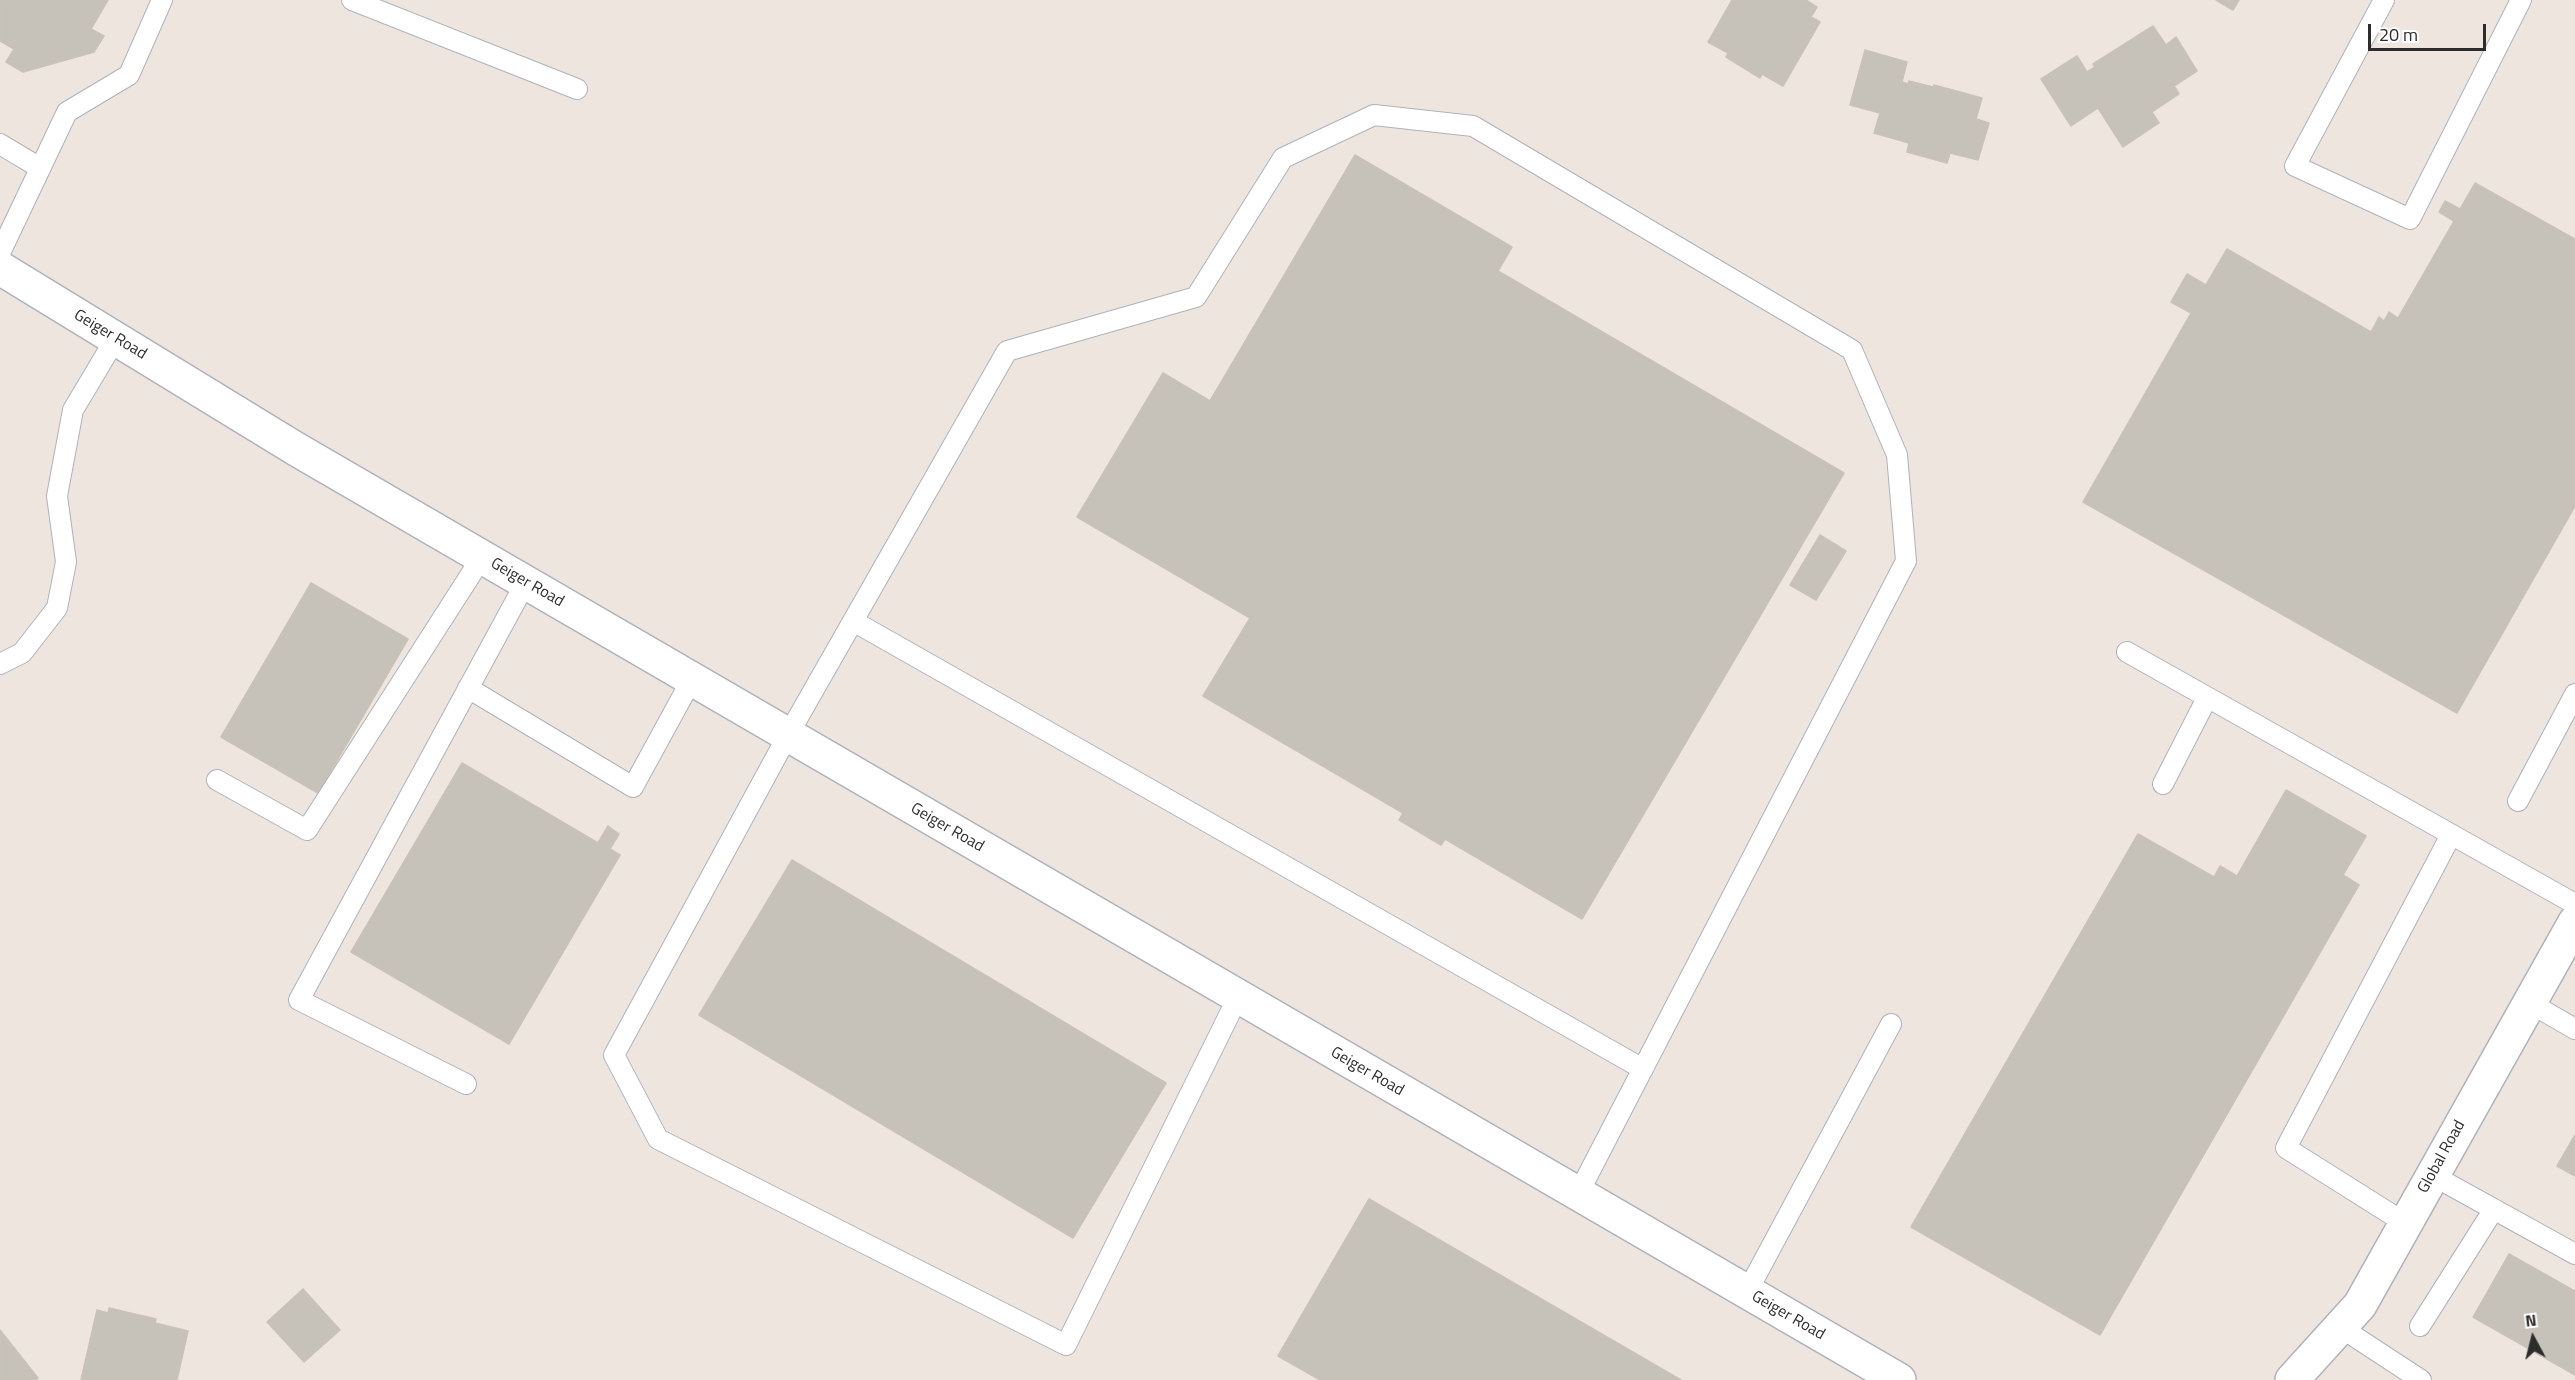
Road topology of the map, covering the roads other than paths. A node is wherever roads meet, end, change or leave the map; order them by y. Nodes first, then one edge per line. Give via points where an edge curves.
1 (162, 0) edge
2 (352, 0) edge
3 (2384, 0) edge
4 (2521, 0) edge
5 (577, 89) dead end
6 (0, 144) edge
7 (40, 168) junction
8 (0, 253) edge
9 (0, 268) edge
10 (116, 338) junction
11 (482, 557) junction
12 (526, 582) junction
13 (853, 621) junction
14 (2127, 652) dead end
15 (0, 664) edge
16 (692, 679) junction
17 (468, 688) junction
18 (2575, 694) edge
19 (2207, 698) junction
20 (788, 735) junction
21 (217, 780) dead end
22 (2163, 784) dead end
23 (2518, 801) dead end
24 (2451, 835) junction
25 (2575, 904) edge
26 (2575, 922) edge
27 (1238, 997) junction
28 (2530, 1003) junction
29 (1891, 1024) dead end
30 (2575, 1029) edge
31 (1642, 1069) junction
32 (466, 1084) dead end
33 (2432, 1174) junction
34 (1578, 1194) junction
35 (2494, 1209) junction
36 (2406, 1222) junction
37 (2575, 1254) edge
38 (1747, 1292) junction
39 (2420, 1326) dead end
40 (2340, 1327) junction
41 (1888, 1377) edge
42 (2292, 1380) edge
43 (2421, 1380) edge

1 - 7 lane via 129,75 67,112
2 - 5 lane
3 - 4 lane via 2295,166 2410,219
6 - 7 lane
7 - 8 lane
9 - 10 street, Geiger Road
10 - 11 street, Geiger Road
10 - 15 lane via 73,410 57,496 66,562 57,608 22,653
11 - 12 street, Geiger Road
11 - 21 lane via 307,830
12 - 16 street, Geiger Road
12 - 17 lane
13 - 20 lane
13 - 31 lane
13 - 31 lane via 1007,351 1196,297 1283,158 1374,115 1473,126 1852,350 1897,455 1906,561
14 - 19 lane
16 - 17 lane via 633,787
16 - 20 street, Geiger Road
17 - 32 lane via 299,1000
18 - 23 lane
19 - 22 lane
19 - 24 lane
20 - 27 street, Geiger Road
20 - 27 lane via 614,1055 658,1139 1066,1345
24 - 25 lane
24 - 36 lane via 2286,1148
26 - 28 street, Global Road
27 - 34 street, Geiger Road
28 - 30 lane
28 - 33 street, Global Road
29 - 38 lane
31 - 34 lane
33 - 35 lane
33 - 36 street, Global Road
34 - 38 street, Geiger Road
35 - 37 lane
35 - 39 lane
36 - 40 street, Global Road via 2360,1305
38 - 41 street, Geiger Road
40 - 42 street, Global Road
40 - 43 lane

